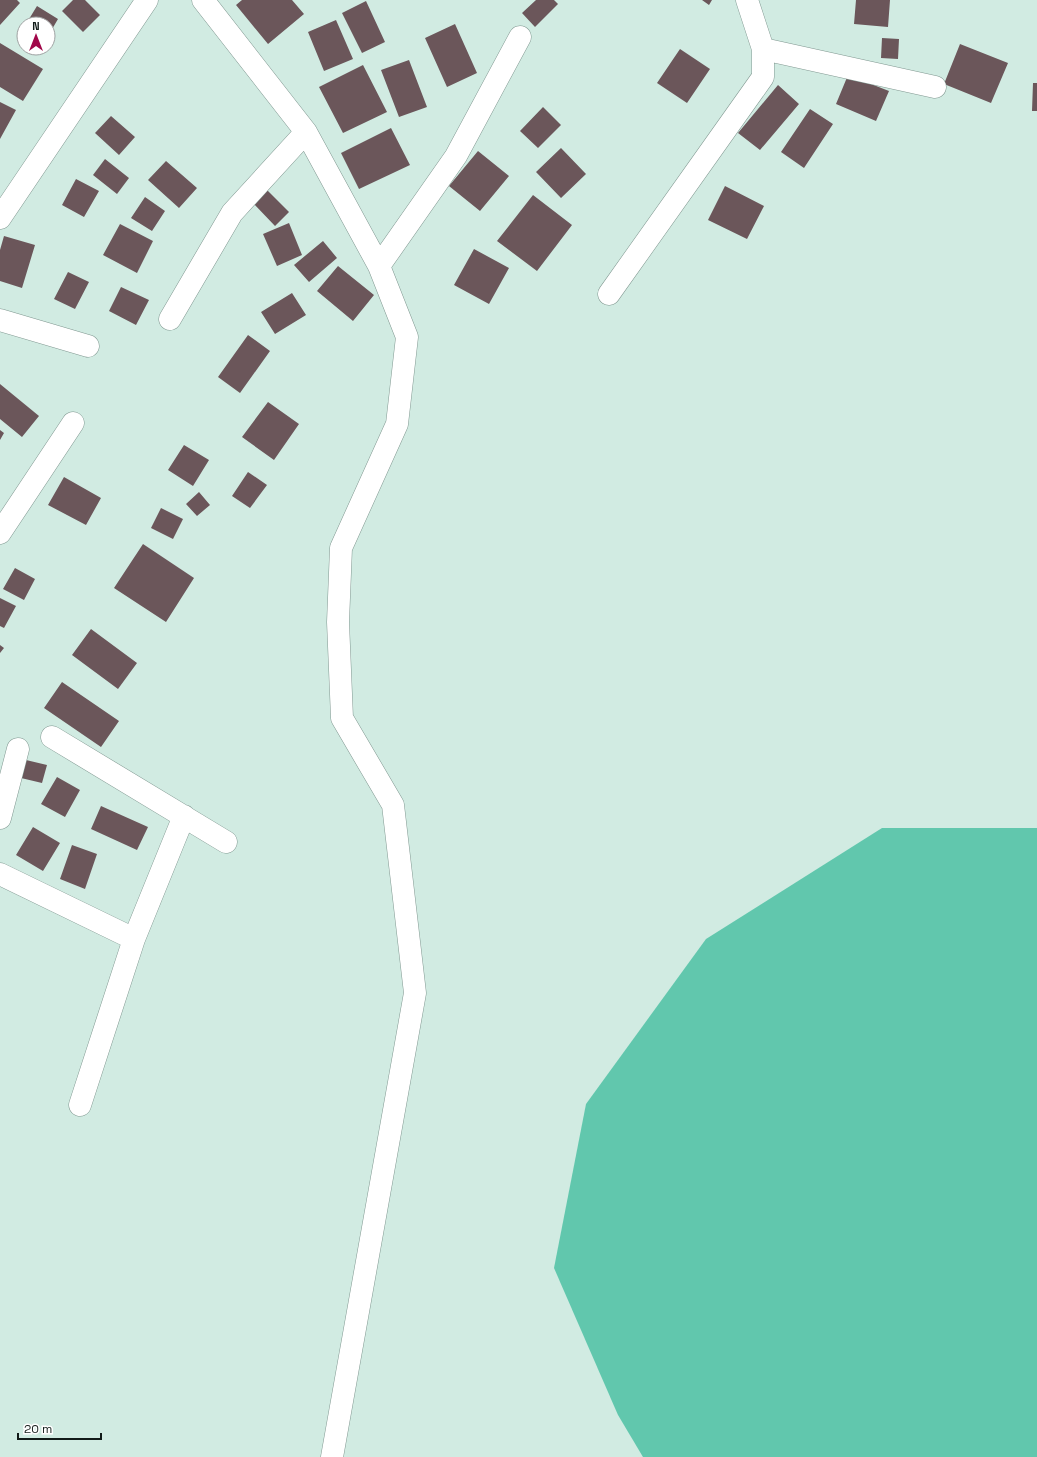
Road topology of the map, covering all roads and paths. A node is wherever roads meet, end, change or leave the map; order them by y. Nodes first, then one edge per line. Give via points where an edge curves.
1 (147, 0) edge
2 (203, 0) edge
3 (747, 0) edge
4 (520, 37) dead end
5 (763, 49) junction
6 (934, 87) dead end
7 (306, 132) junction
8 (0, 218) edge
9 (379, 266) junction
10 (609, 294) dead end
11 (170, 319) dead end
12 (0, 320) edge
13 (88, 346) dead end
14 (73, 423) dead end
15 (0, 533) edge
16 (52, 737) dead end
17 (18, 749) dead end
18 (184, 816) junction
19 (0, 818) edge
20 (226, 842) dead end
21 (0, 874) edge
22 (134, 938) junction
23 (80, 1105) dead end
24 (332, 1457) edge

1 - 8 street
2 - 7 street
3 - 5 street
4 - 9 street via 456,156
5 - 6 street
5 - 10 street via 763,77
7 - 9 street
7 - 11 street via 232,213
9 - 24 street via 407,337 397,424 342,548 338,622 342,718 393,805 416,993
12 - 13 street
14 - 15 street
16 - 18 street
17 - 19 street
18 - 20 street
18 - 22 street
21 - 22 street
22 - 23 street

